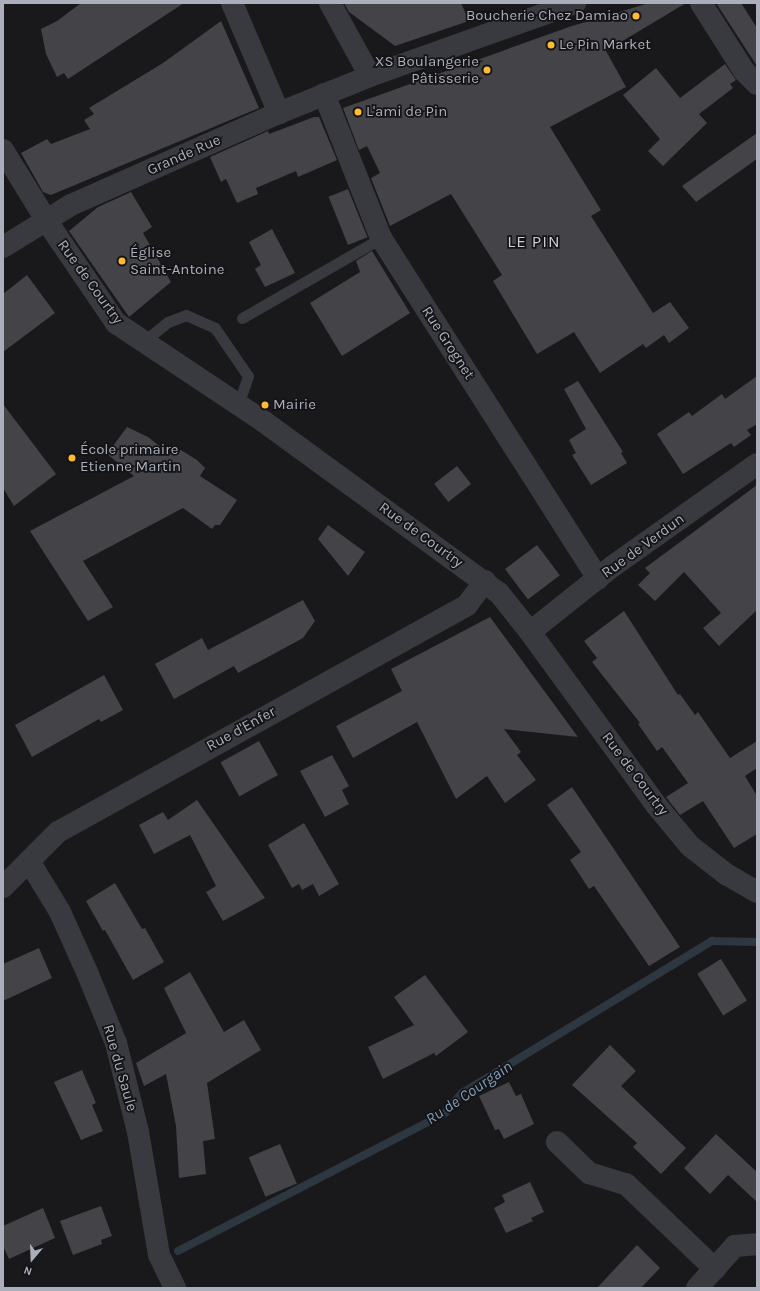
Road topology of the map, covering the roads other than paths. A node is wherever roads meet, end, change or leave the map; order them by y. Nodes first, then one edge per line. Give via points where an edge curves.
1 (232, 3) edge
2 (330, 3) edge
3 (575, 3) edge
4 (701, 3) edge
5 (370, 76) junction
6 (757, 84) edge
7 (324, 94) junction
8 (279, 113) junction
9 (3, 150) edge
10 (46, 220) junction
11 (381, 238) junction
12 (3, 247) edge
13 (242, 318) dead end
14 (143, 342) junction
15 (238, 405) junction
16 (757, 464) edge
17 (598, 579) junction
18 (485, 581) junction
19 (530, 632) junction
20 (29, 861) junction
21 (3, 887) edge
22 (757, 892) edge
23 (557, 1142) dead end
24 (756, 1244) dead end
25 (715, 1269) junction
26 (175, 1288) edge
27 (697, 1288) edge

1 - 8 street
2 - 5 street
3 - 5 street, Grande Rue
4 - 6 street via 744,71
5 - 7 street, Grande Rue
7 - 8 street, Grande Rue
7 - 11 street, Rue Grognet
8 - 10 street, Grande Rue via 71,205
9 - 10 street, Rue de Courtry
10 - 12 street, Grande Rue
10 - 14 street, Rue de Courtry via 116,323
11 - 13 lane
11 - 17 street, Rue Grognet
14 - 15 street, Rue de Courtry
14 - 15 lane via 168,322 186,315 214,328 248,376
15 - 18 street, Rue de Courtry
16 - 17 street, Rue de Verdun
17 - 19 street, Rue de Verdun
18 - 19 street, Rue de Courtry via 499,593
18 - 20 street, Rue d'Enfer via 467,605 58,832
19 - 22 street, Rue de Courtry via 656,806 690,846 726,874
20 - 21 street, Rue d'Enfer
20 - 26 street, Rue du Saule via 60,912 88,972 116,1043 138,1132 159,1255
23 - 25 street via 589,1172 626,1184
24 - 25 street via 735,1246
25 - 27 street

